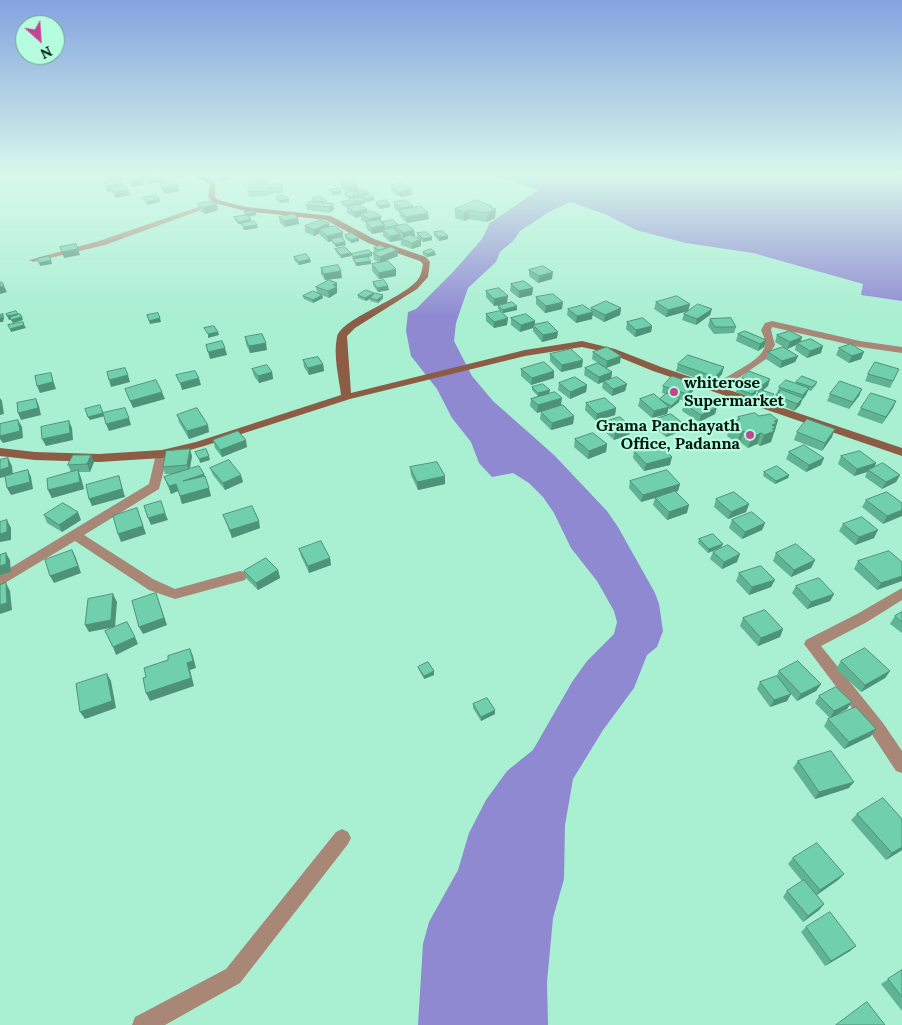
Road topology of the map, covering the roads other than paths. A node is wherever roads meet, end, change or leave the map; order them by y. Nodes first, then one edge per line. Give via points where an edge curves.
1 (166, 221) edge
2 (333, 221) edge
3 (33, 260) dead end
4 (902, 350) edge
5 (716, 389) junction
6 (346, 397) junction
7 (0, 452) edge
8 (902, 452) edge
9 (162, 454) junction
10 (74, 535) junction
11 (240, 576) dead end
12 (0, 581) edge
13 (902, 593) edge
14 (902, 765) edge
15 (342, 838) dead end
16 (143, 1025) edge

1 - 3 street via 102,244
2 - 6 main road via 371,241 423,259 427,264 424,276 414,287 342,335
4 - 5 street via 772,324 766,330 770,344 768,350
5 - 6 main road via 596,346 569,345
5 - 8 main road
6 - 9 main road
7 - 9 main road via 99,458
9 - 10 street via 155,486
10 - 11 street via 166,592 175,594
10 - 12 street
13 - 14 street via 811,644 878,728
15 - 16 street via 233,976

